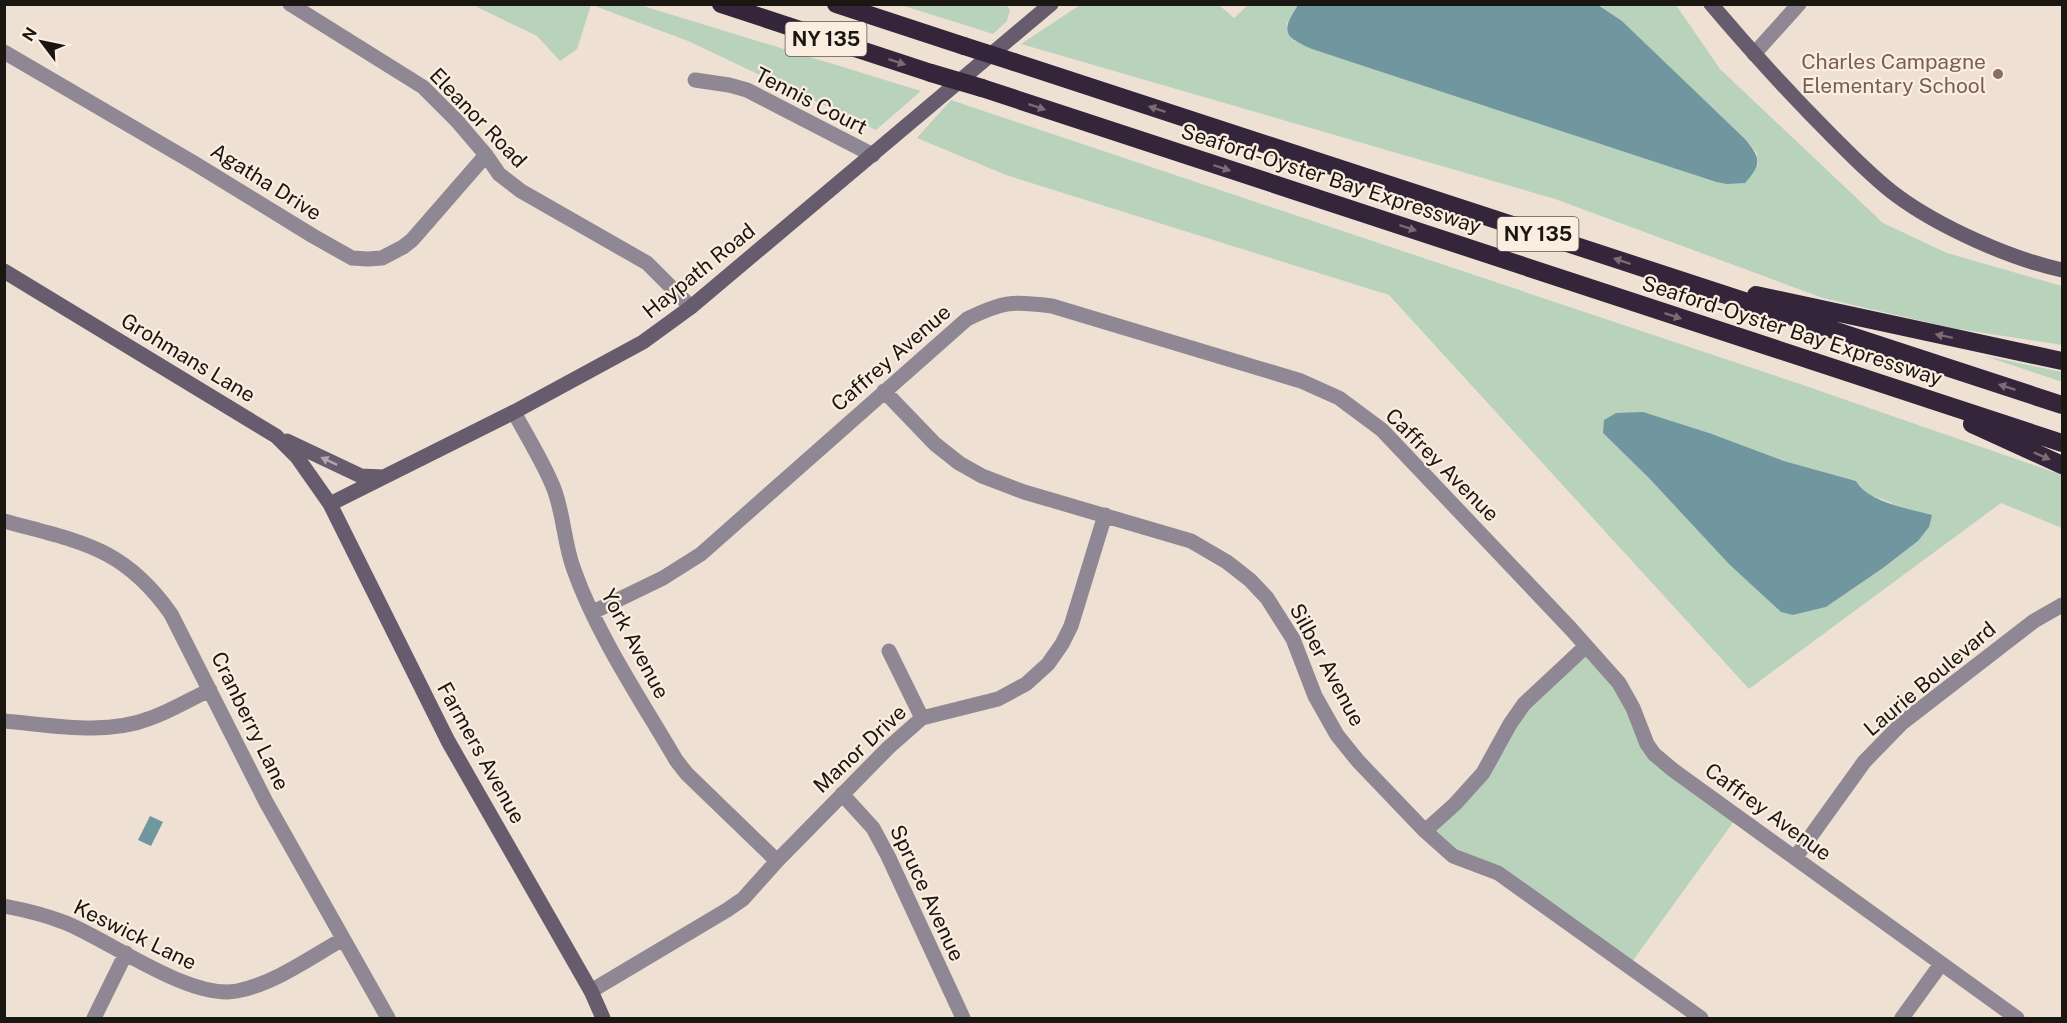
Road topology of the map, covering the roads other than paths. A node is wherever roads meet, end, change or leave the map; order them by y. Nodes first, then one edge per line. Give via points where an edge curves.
1 (290, 4) edge
2 (721, 4) edge
3 (836, 4) edge
4 (1051, 4) edge
5 (1711, 4) edge
6 (1799, 4) edge
7 (4, 51) edge
8 (1754, 54) junction
9 (695, 81) dead end
10 (486, 155) junction
11 (873, 155) junction
12 (2062, 270) edge
13 (5, 272) edge
14 (1678, 280) junction
15 (691, 307) junction
16 (2062, 361) edge
17 (1894, 388) junction
18 (885, 391) junction
19 (2062, 405) edge
20 (514, 412) junction
21 (276, 436) junction
22 (2062, 443) edge
23 (2062, 465) edge
24 (384, 477) junction
25 (330, 504) junction
26 (1105, 515) junction
27 (4, 521) edge
28 (2062, 605) edge
29 (592, 612) junction
30 (1585, 647) junction
31 (889, 651) dead end
32 (210, 690) junction
33 (922, 718) junction
34 (4, 721) edge
35 (842, 794) junction
36 (1425, 831) junction
37 (1795, 858) junction
38 (777, 861) junction
39 (4, 906) edge
40 (343, 939) junction
41 (126, 953) junction
42 (1941, 964) junction
43 (591, 990) junction
44 (94, 1018) edge
45 (388, 1018) edge
46 (603, 1018) edge
47 (963, 1018) edge
48 (1701, 1018) edge
49 (1902, 1018) edge
50 (2017, 1018) edge

1 - 10 street, Eleanor Road via 423,87
2 -> 17 highway, Seaford-Oyster Bay Expressway / NY 135, bridge
14 -> 3 highway, Seaford-Oyster Bay Expressway / NY 135, bridge
4 - 11 street, Haypath Road
5 - 8 street
6 - 8 street
7 - 10 street, Agatha Drive via 352,258 382,258 403,247
8 - 12 street via 1856,160 1896,195 2003,252
9 - 11 street, Tennis Court via 747,90
10 - 15 street, Eleanor Road via 499,174 521,191 647,264
11 - 15 street, Haypath Road
13 - 21 street, Grohmans Lane
16 -> 14 highway
19 -> 14 highway, Seaford-Oyster Bay Expressway / NY 135
15 - 20 street, Haypath Road via 643,342
17 - 22 highway, Seaford-Oyster Bay Expressway / NY 135
17 -> 23 highway
18 - 26 street, Silber Avenue via 935,444 982,476
18 - 29 street, Caffrey Avenue via 700,554 663,578
18 - 30 street, Caffrey Avenue via 967,319 1015,302 1052,306 1301,381 1339,398 1382,430
20 - 24 street, Haypath Road
20 - 29 street, York Avenue via 554,488 573,568
24 -> 21 street via 361,476
21 - 25 street, Grohmans Lane via 297,457
24 - 25 street, Haypath Road
25 - 43 street, Farmers Avenue via 448,741
26 - 33 street, Manor Drive via 1071,626 1048,664 1026,684 998,699
26 - 36 street, Silber Avenue via 1191,541 1250,580 1267,598 1293,639 1315,696 1337,735
27 - 32 street, Cranberry Lane via 75,540 133,570 171,614
28 - 37 street, Laurie Boulevard via 2034,621 1902,723 1864,762
29 - 38 street, York Avenue via 676,760
30 - 36 street via 1524,704 1483,773
30 - 37 street, Caffrey Avenue via 1619,683 1654,754
31 - 33 street
32 - 34 street via 151,718 120,726
32 - 40 street, Cranberry Lane via 266,802
33 - 35 street, Manor Drive
35 - 38 street, Manor Drive
35 - 47 street, Spruce Avenue via 873,828
36 - 48 street, Silber Avenue via 1454,856 1498,873
37 - 42 street, Caffrey Avenue
38 - 43 street, Manor Drive via 728,910
39 - 41 street, Keswick Lane via 67,923
40 - 41 street, Keswick Lane via 263,984 222,992 194,987
40 - 45 street, Cranberry Lane
41 - 44 street
42 - 49 street
42 - 50 street, Caffrey Avenue
43 - 46 street, Farmers Avenue

